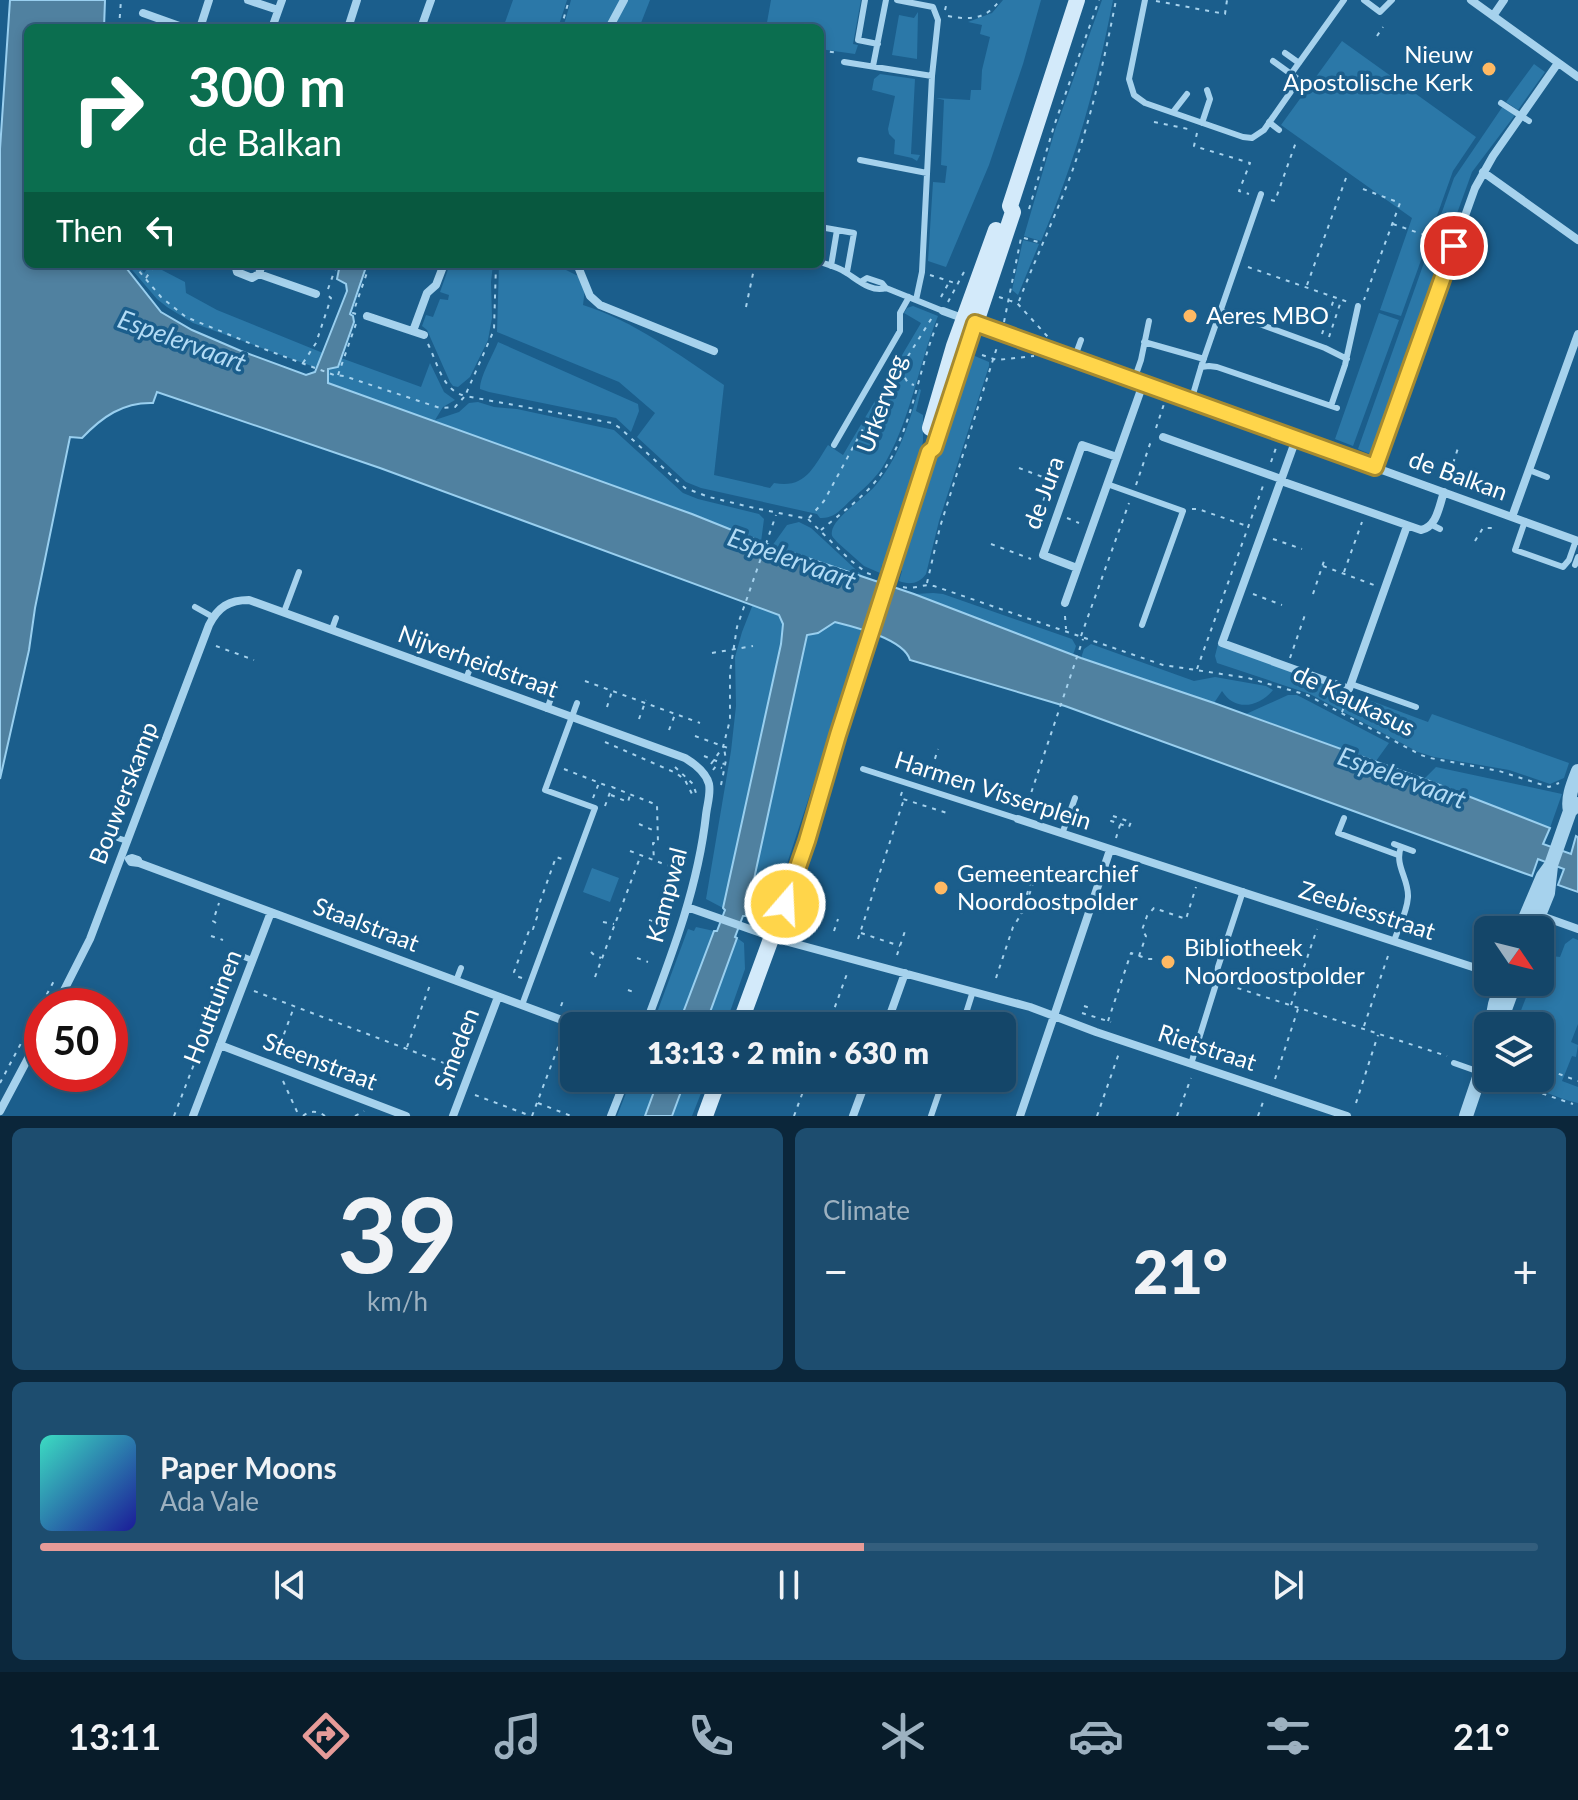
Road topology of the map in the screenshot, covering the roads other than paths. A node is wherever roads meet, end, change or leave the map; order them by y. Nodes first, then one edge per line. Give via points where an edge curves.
1 (209, 0) edge
2 (248, 0) edge
3 (282, 0) edge
4 (357, 0) edge
5 (431, 0) edge
6 (624, 0) edge
7 (865, 0) edge
8 (886, 0) edge
9 (897, 0) edge
10 (1077, 0) edge
11 (1145, 0) edge
12 (1344, 0) edge
13 (1364, 0) edge
14 (1392, 0) edge
15 (1471, 0) edge
16 (1504, 0) edge
17 (278, 10) junction
18 (1379, 10) junction
19 (143, 13) dead end
20 (1493, 16) junction
21 (1374, 17) dead end
22 (174, 24) edge
23 (201, 24) edge
24 (273, 24) edge
25 (349, 24) edge
26 (422, 24) edge
27 (611, 24) edge
28 (878, 44) junction
29 (1285, 53) dead end
30 (1273, 61) dead end
31 (844, 62) dead end
32 (1299, 63) junction
33 (1558, 63) junction
34 (873, 66) junction
35 (1291, 74) junction
36 (932, 76) junction
37 (1578, 77) edge
38 (1207, 90) dead end
39 (1187, 94) dead end
40 (1501, 103) dead end
41 (1173, 112) junction
42 (1525, 118) junction
43 (1269, 122) junction
44 (1202, 123) junction
45 (1279, 130) dead end
46 (860, 160) dead end
47 (1483, 172) junction
48 (927, 173) junction
49 (1261, 196) road end
50 (824, 228) edge
51 (837, 230) junction
52 (1578, 240) edge
53 (824, 263) edge
54 (831, 266) junction
55 (236, 268) edge
56 (261, 268) edge
57 (442, 268) edge
58 (579, 268) edge
59 (847, 272) junction
60 (259, 274) junction
61 (321, 293) road end
62 (913, 299) junction
63 (1358, 306) road end
64 (1221, 310) junction
65 (939, 311) joint
66 (367, 316) dead end
67 (970, 321) junction
68 (1149, 321) dead end
69 (413, 331) junction
70 (1578, 334) edge
71 (424, 335) road end
72 (1081, 340) dead end
73 (1144, 342) junction
74 (714, 351) dead end
75 (1074, 359) junction
76 (1204, 359) junction
77 (1347, 359) junction
78 (1201, 367) junction
79 (1139, 382) junction
80 (1191, 401) junction
81 (1163, 437) dead end
82 (1296, 439) junction
83 (834, 445) dead end
84 (1117, 457) junction
85 (1375, 467) junction
86 (1529, 470) junction
87 (1547, 477) dead end
88 (1281, 480) junction
89 (1107, 484) junction
90 (1444, 492) junction
91 (1512, 517) junction
92 (1525, 521) junction
93 (1407, 526) junction
94 (1577, 540) edge
95 (1578, 557) edge
96 (1575, 565) dead end
97 (1077, 568) junction
98 (299, 572) dead end
99 (234, 601) joint
100 (1065, 603) road end
101 (195, 607) dead end
102 (284, 612) junction
103 (213, 617) junction
104 (336, 618) dead end
105 (1142, 625) dead end
106 (332, 629) junction
107 (472, 663) dead end
108 (466, 679) junction
109 (1350, 689) junction
110 (553, 693) dead end
111 (577, 703) dead end
112 (1416, 707) dead end
113 (547, 709) junction
114 (572, 718) junction
115 (863, 769) dead end
116 (708, 770) joint
117 (1578, 771) edge
118 (1075, 798) dead end
119 (1574, 808) edge
120 (1344, 818) dead end
121 (1018, 819) joint
122 (105, 834) dead end
123 (1067, 837) junction
124 (127, 841) junction
125 (1112, 848) junction
126 (1413, 851) dead end
127 (1398, 855) junction
128 (125, 857) junction
129 (1232, 888) joint
130 (1243, 891) junction
131 (687, 907) junction
132 (271, 912) junction
133 (1534, 913) junction
134 (1532, 916) edge
135 (1534, 916) edge
136 (1578, 929) edge
137 (773, 938) junction
138 (1392, 945) junction
139 (234, 956) road end
140 (252, 960) junction
141 (461, 968) dead end
142 (1474, 970) edge
143 (905, 973) junction
144 (456, 981) junction
145 (65, 988) edge
146 (973, 991) junction
147 (498, 997) junction
148 (525, 998) junction
149 (650, 1012) edge
150 (744, 1012) edge
151 (891, 1012) edge
152 (966, 1012) edge
153 (560, 1016) edge
154 (1054, 1016) junction
155 (217, 1043) junction
156 (1455, 1061) road end
157 (1191, 1064) junction
158 (24, 1067) edge
159 (1474, 1070) edge
160 (620, 1092) edge
161 (714, 1092) edge
162 (862, 1092) edge
163 (939, 1092) edge
164 (1476, 1092) edge
165 (0, 1111) edge
166 (193, 1116) edge
167 (406, 1116) edge
168 (453, 1116) edge
169 (611, 1116) edge
170 (705, 1116) edge
171 (853, 1116) edge
172 (931, 1116) edge
173 (1020, 1116) edge
174 (1347, 1116) edge
175 (1466, 1116) edge

1 - 23 street
2 - 17 street
3 - 17 street
4 - 25 street
5 - 26 street
6 - 27 street
7 - 28 lane via 858,40
8 - 28 lane
9 - 36 lane via 933,7 938,20
10 - 67 main road, Urkerweg
11 - 41 lane via 1129,85 1141,101
12 - 32 lane
13 - 18 lane
14 - 18 lane
15 - 20 street
16 - 20 street
17 - 24 street
18 - 21 lane
19 - 22 street
20 - 33 street
28 - 34 lane
29 - 32 lane
30 - 35 lane
31 - 34 lane
32 - 35 lane
33 - 37 street
33 - 42 street
34 - 36 lane
35 - 43 lane via 1299,80
36 - 48 lane
38 - 44 lane via 1210,99
39 - 41 lane
40 - 42 lane
41 - 44 lane
42 - 47 street
43 - 44 lane via 1252,138
43 - 45 lane
46 - 48 lane
47 - 52 street
47 - 85 street
48 - 62 lane via 922,272
49 - 64 lane
50 - 51 lane
51 - 54 lane
51 - 59 lane via 854,233
53 - 54 lane
54 - 59 lane
55 - 60 street via 252,278
56 - 60 street
57 - 69 street
58 - 74 street via 590,296 600,305
59 - 62 lane
60 - 61 street
62 - 65 lane
62 - 83 lane via 900,313 900,331
63 - 77 lane
64 - 76 lane
64 - 77 lane
65 - 67 street
66 - 69 street
67 - 75 street, de Balkan
67 - 137 main road, Urkerweg, bridge via 954,346 926,446 929,452
68 - 73 lane
69 - 71 street
70 - 86 street
72 - 75 lane
73 - 76 lane
73 - 79 lane
75 - 79 street, de Balkan
76 - 78 lane
77 - 78 lane via 1334,407 1217,367
78 - 80 lane
79 - 80 street, de Balkan
79 - 84 street
80 - 82 street, de Balkan
81 - 88 street
82 - 85 street, de Balkan
82 - 88 street, de Kaukasus
84 - 89 street
84 - 97 street, de Jura via 1082,445 1043,555
85 - 90 street, de Balkan
86 - 87 lane
86 - 91 street
88 - 93 street
88 - 109 street, de Kaukasus via 1222,643
89 - 97 street
89 - 105 lane via 1183,511
90 - 91 street, de Balkan
90 - 93 street via 1436,527
91 - 92 street, de Balkan
92 - 94 street, de Balkan
92 - 94 lane via 1515,550 1563,567
93 - 109 street, de Kaukasus
95 - 96 lane
97 - 100 street
98 - 102 lane
99 - 102 street, Nijverheidstraat via 256,601
99 - 103 street, Bouwerskamp
101 - 103 lane
102 - 106 street, Nijverheidstraat
103 - 124 street, Bouwerskamp
104 - 106 lane
106 - 108 street, Nijverheidstraat
107 - 108 lane
108 - 113 street, Nijverheidstraat
109 - 112 lane, de Kaukasus
110 - 113 lane
111 - 114 lane
113 - 114 street, Nijverheidstraat
114 - 116 street, Nijverheidstraat
114 - 148 lane via 545,790 595,808
115 - 121 lane, Harmen Visserplein
116 - 131 street, Kampwal via 710,795
117 - 119 street via 1569,800
118 - 123 lane
119 - 133 street via 1543,876
120 - 127 lane via 1338,833
121 - 123 street, Harmen Visserplein
122 - 124 lane
123 - 125 street, Harmen Visserplein
124 - 128 street, Bouwerskamp
125 - 129 street, Harmen Visserplein via 1139,862
125 - 154 street, Harmen Visserplein
126 - 127 lane via 1397,846
127 - 138 lane via 1408,899
128 - 132 street, Staalstraat
128 - 145 street, Bouwerskamp
129 - 130 street, Zeebiesstraat
130 - 138 street, Zeebiesstraat
130 - 157 lane
131 - 137 street
131 - 149 street, Kampwal
132 - 140 street, Houttuinen
132 - 144 street, Staalstraat
133 - 134 street
133 - 135 street
133 - 136 street
137 - 143 street
137 - 150 main road, Urkerweg
138 - 142 street, Zeebiesstraat
139 - 140 lane
140 - 155 street, Houttuinen
141 - 144 lane
143 - 146 street
143 - 151 street
144 - 147 street, Staalstraat
146 - 152 lane
146 - 154 street
147 - 148 street, Staalstraat
147 - 168 street, Smeden
148 - 153 street, Staalstraat
154 - 157 street, Rietstraat
154 - 173 street, Harmen Visserplein
155 - 166 street, Houttuinen
155 - 167 street, Steenstraat
156 - 159 lane
157 - 174 street, Rietstraat
158 - 165 street
160 - 169 street
161 - 170 main road
162 - 171 street
163 - 172 lane
164 - 175 street

